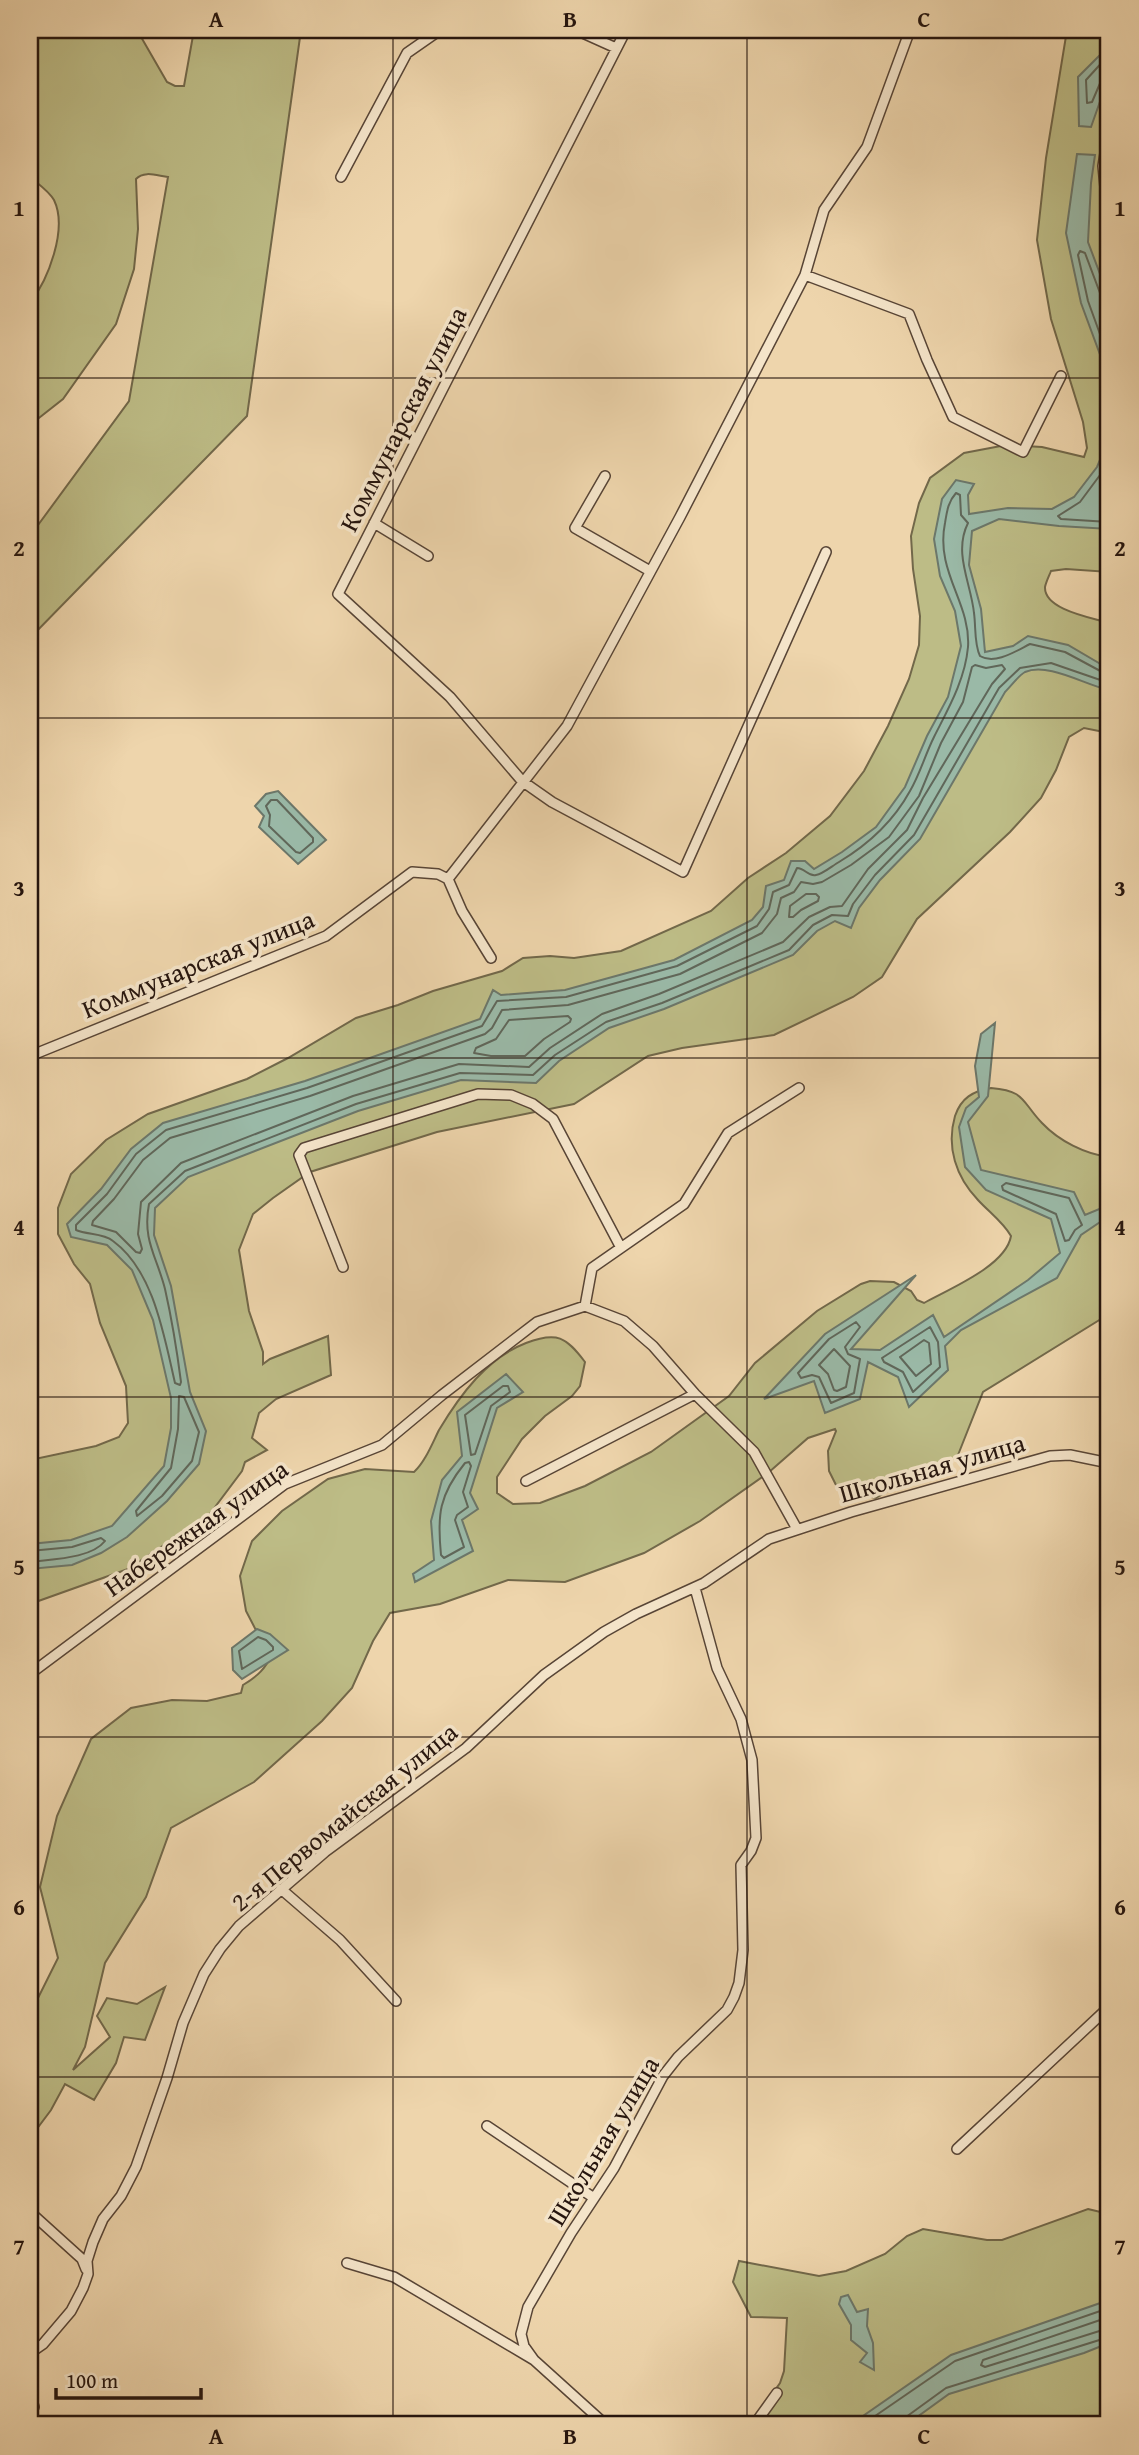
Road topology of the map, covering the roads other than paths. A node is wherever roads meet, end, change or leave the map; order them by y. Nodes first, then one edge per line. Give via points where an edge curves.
1 (440, 30) edge
2 (576, 30) edge
3 (626, 30) edge
4 (910, 30) edge
5 (616, 48) junction
6 (1109, 129) edge
7 (341, 177) dead end
8 (1109, 227) edge
9 (805, 275) junction
10 (1061, 376) dead end
11 (606, 476) dead end
12 (374, 523) junction
13 (826, 552) dead end
14 (428, 556) dead end
15 (650, 571) junction
16 (523, 781) junction
17 (449, 879) junction
18 (491, 958) dead end
19 (30, 1056) edge
20 (799, 1088) dead end
21 (621, 1248) junction
22 (343, 1267) dead end
23 (584, 1306) junction
24 (695, 1394) junction
25 (1109, 1463) edge
26 (526, 1482) dead end
27 (797, 1529) junction
28 (769, 1539) joint
29 (695, 1588) junction
30 (30, 1674) edge
31 (281, 1889) junction
32 (396, 2001) dead end
33 (1109, 2007) edge
34 (487, 2126) dead end
35 (957, 2149) dead end
36 (594, 2198) junction
37 (30, 2212) edge
38 (347, 2263) dead end
39 (88, 2274) junction
40 (30, 2353) edge
41 (534, 2360) junction
42 (777, 2393) dead end
43 (30, 2395) edge
44 (34, 2407) dead end
45 (600, 2424) edge
46 (754, 2425) edge

1 - 7 street via 408,53
2 - 5 street
3 - 5 street, Коммунарская улица
4 - 9 street via 867,147 824,210
5 - 12 street, Коммунарская улица
6 - 8 street via 1103,166
9 - 10 street via 909,314 953,416 1023,452
9 - 15 street
11 - 15 street via 575,528
12 - 14 street
12 - 16 street, Коммунарская улица via 338,594 450,697
13 - 16 street, Коммунарская улица via 683,872 552,802
15 - 16 street via 567,726
16 - 17 street
17 - 18 street via 462,911
17 - 19 street, Коммунарская улица via 412,872 326,936
20 - 21 street via 728,1133 684,1204
21 - 22 street via 552,1119 511,1095 478,1094 304,1148 299,1155
21 - 23 street via 592,1268
23 - 24 street via 624,1321
23 - 30 street, Набережная улица via 537,1322 382,1446 285,1484
24 - 26 street
24 - 27 street via 754,1452
25 - 27 street, Школьная улица via 1050,1456
27 - 28 street, Школьная улица
28 - 29 street, 2-я Первомайская улица
29 - 31 street, 2-я Первомайская улица via 636,1614 572,1654 466,1748
29 - 36 street, Школьная улица via 717,1668 741,1719 752,1760 756,1838 741,1865 739,1983 727,2010 663,2076
31 - 32 street via 340,1940
31 - 39 street, 2-я Первомайская улица via 239,1926 204,1974 183,2023 136,2167 93,2242
33 - 35 street
34 - 36 street
36 - 41 street, Школьная улица via 528,2307 521,2334
37 - 39 street via 82,2259
38 - 41 street, Школьная улица via 394,2277
39 - 40 street, 2-я Первомайская улица via 71,2311
41 - 45 street, Школьная улица
42 - 46 street
43 - 44 street

